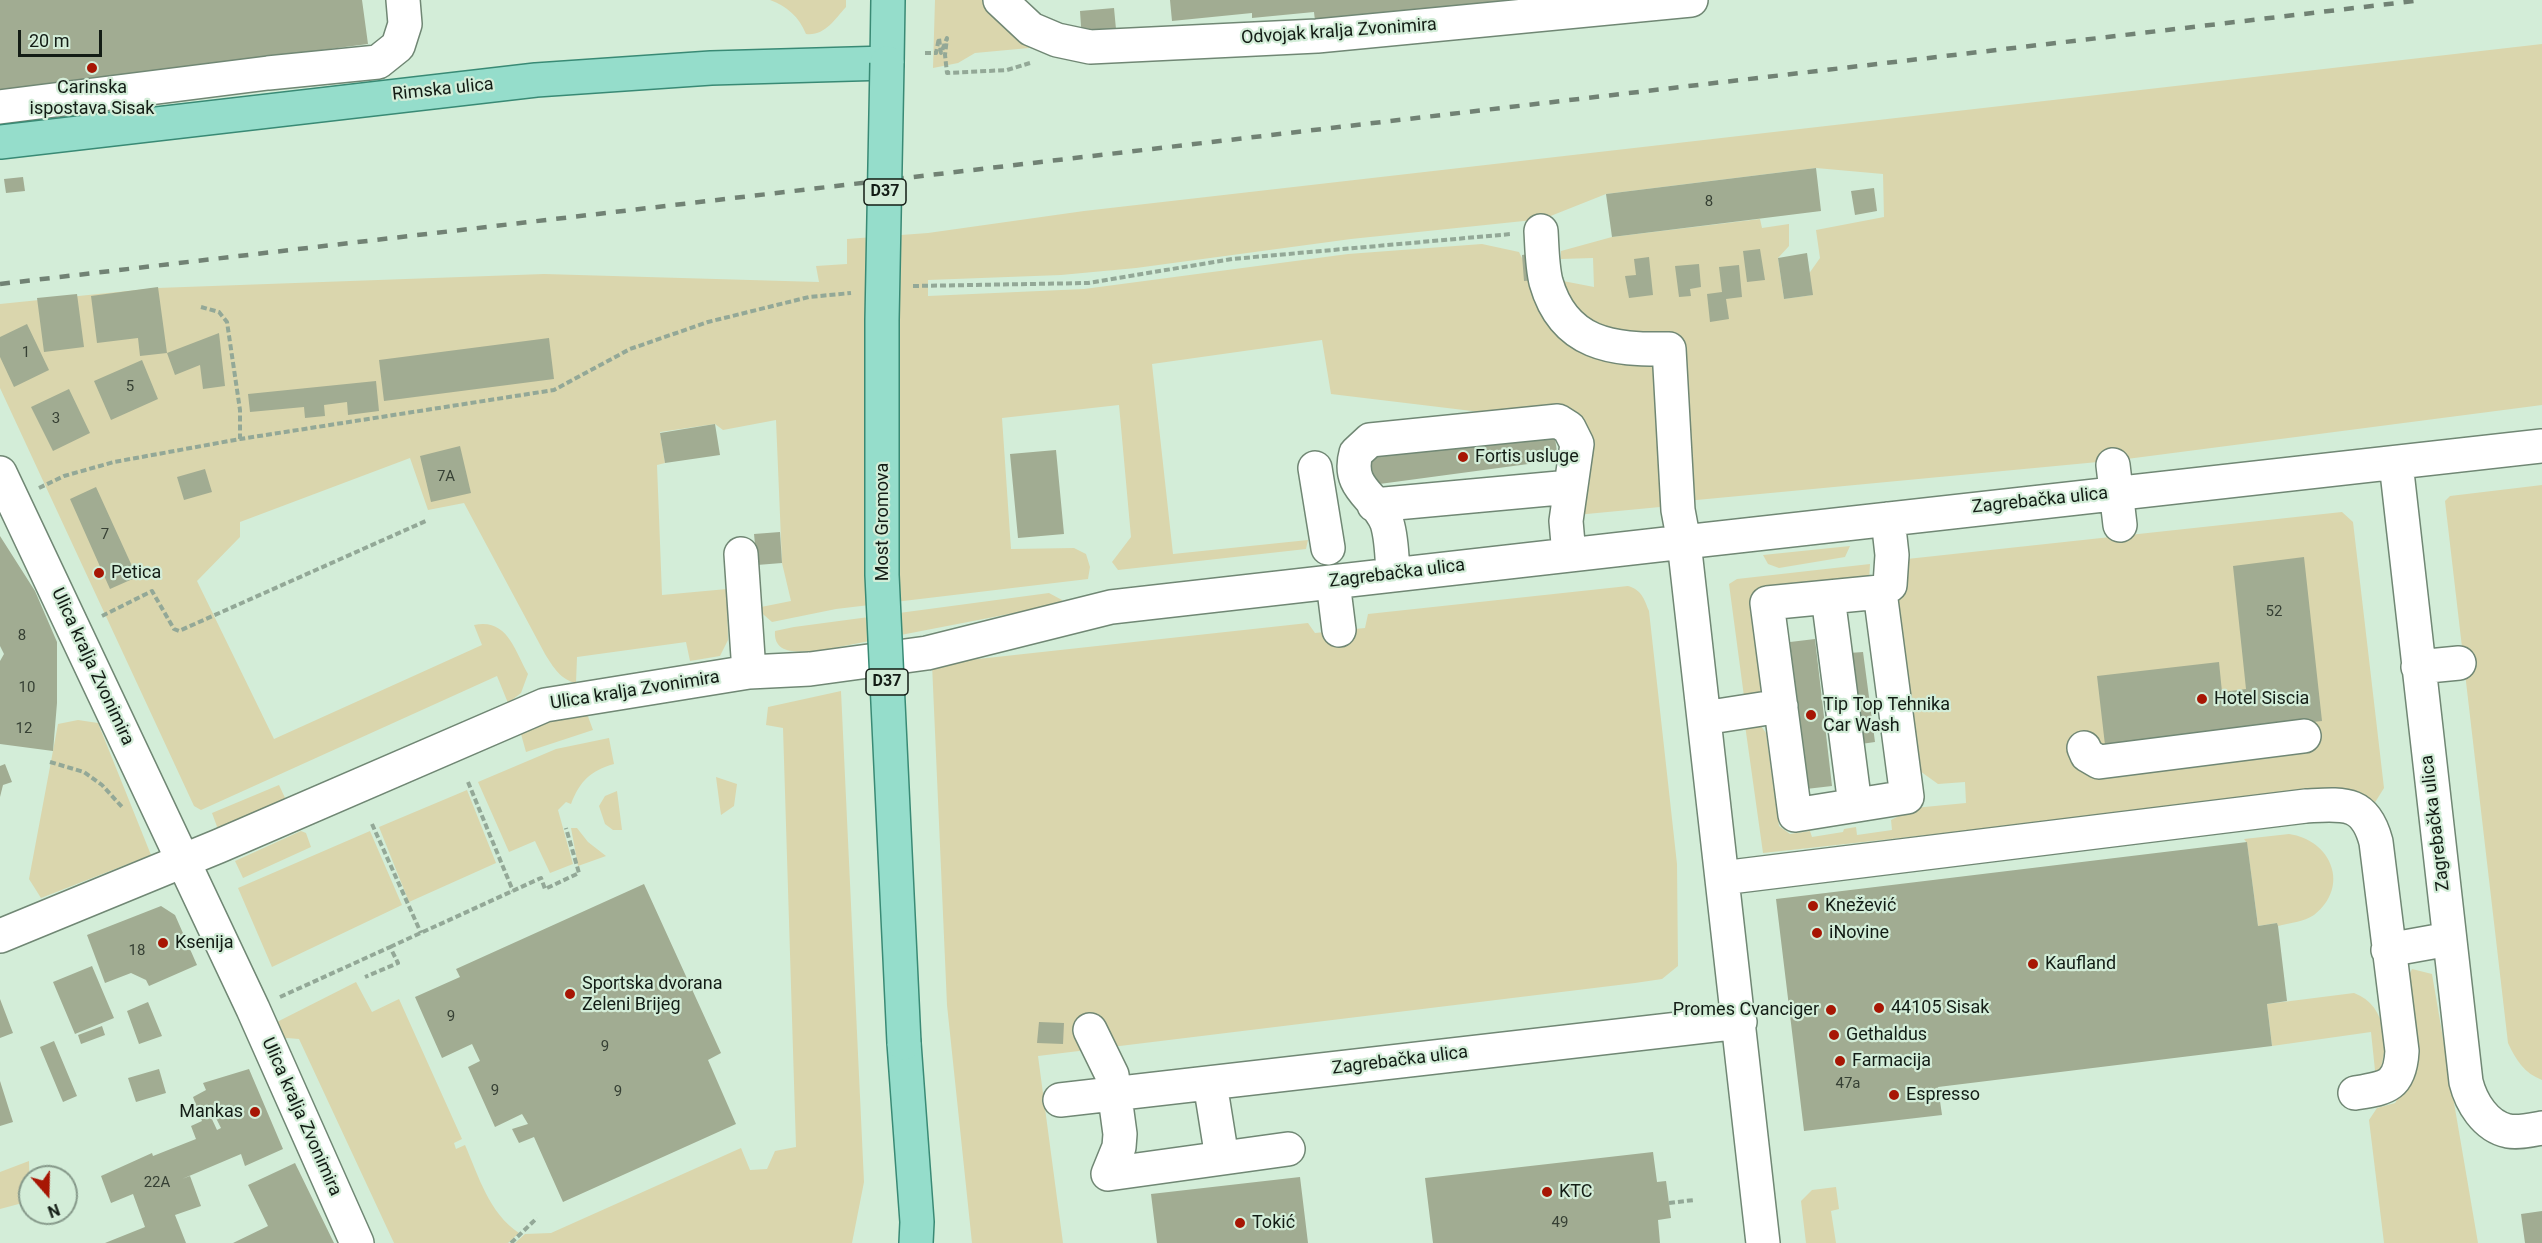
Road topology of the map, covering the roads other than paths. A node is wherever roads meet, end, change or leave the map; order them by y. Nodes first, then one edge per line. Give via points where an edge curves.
1 (403, 0) edge
2 (888, 0) edge
3 (1000, 0) edge
4 (1691, 0) edge
5 (887, 63) junction
6 (0, 107) edge
7 (0, 142) edge
8 (1541, 231) road end
9 (2542, 446) edge
10 (2396, 463) junction
11 (1315, 468) dead end
12 (2115, 479) junction
13 (6, 486) edge
14 (1570, 487) junction
15 (1374, 505) junction
16 (1888, 519) junction
17 (2120, 525) dead end
18 (1684, 542) junction
19 (1328, 548) dead end
20 (741, 554) dead end
21 (1569, 555) junction
22 (1393, 575) junction
23 (1333, 582) junction
24 (1880, 592) junction
25 (1828, 597) junction
26 (1111, 607) joint
27 (1339, 630) dead end
28 (2459, 663) dead end
29 (2418, 667) junction
30 (749, 672) junction
31 (1781, 706) junction
32 (1704, 718) junction
33 (2304, 736) dead end
34 (2084, 748) dead end
35 (1855, 805) junction
36 (183, 860) junction
37 (1722, 878) junction
38 (0, 936) edge
39 (2449, 939) junction
40 (2388, 950) junction
41 (1740, 1022) junction
42 (1090, 1030) dead end
43 (1210, 1083) junction
44 (1115, 1094) junction
45 (2355, 1094) dead end
46 (1060, 1100) dead end
47 (2542, 1128) edge
48 (1288, 1149) dead end
49 (1222, 1158) junction
50 (919, 1236) edge
51 (357, 1243) edge
52 (1763, 1243) edge

1 - 6 street via 405,24 398,46 378,62 268,72
2 - 5 main road, Most Gromova / D37
3 - 4 street, Odvojak kralja Zvonimira via 1031,29 1090,47 1317,36
5 - 7 main road, Rimska ulica via 711,68 536,80
5 - 50 main road, Most Gromova / D37, bridge via 882,575 904,1043
8 - 18 street via 1546,280 1555,305 1573,330 1605,345 1669,349 1678,510
9 - 10 street, Zagrebačka ulica
10 - 12 street, Zagrebačka ulica
10 - 29 street, Zagrebačka ulica
11 - 19 street
12 - 16 street, Zagrebačka ulica
12 - 17 street
13 - 36 street, Ulica kralja Zvonimira
14 - 15 street
14 - 15 street via 1577,444 1569,428 1558,421 1370,440 1359,448 1354,459 1359,485
14 - 21 street via 1566,521
15 - 22 street via 1387,524
16 - 18 street, Zagrebačka ulica
16 - 24 street via 1891,578 1890,585
18 - 21 street, Zagrebačka ulica
18 - 32 street
20 - 30 street
21 - 22 street, Zagrebačka ulica
22 - 23 street, Zagrebačka ulica
23 - 26 street, Zagrebačka ulica
23 - 27 street
24 - 25 street
24 - 35 street via 1907,797
25 - 31 street via 1767,603
25 - 35 street
26 - 30 street, Ulica kralja Zvonimira via 927,653 810,669
28 - 29 street
29 - 39 street, Zagrebačka ulica
30 - 36 street, Ulica kralja Zvonimira via 545,705
31 - 32 street
31 - 35 street via 1795,815
32 - 37 street
33 - 34 street via 2099,762 2091,760
36 - 38 street
36 - 51 street, Ulica kralja Zvonimira via 254,1009
37 - 40 street via 2344,804 2356,808 2372,826
37 - 41 street
39 - 40 street
39 - 47 street, Zagrebačka ulica via 2469,1094 2475,1107 2496,1126 2518,1132
40 - 45 street via 2401,1064 2390,1084
41 - 43 street, Zagrebačka ulica
41 - 52 street
42 - 44 street via 1112,1075
43 - 44 street, Zagrebačka ulica
43 - 49 street
44 - 46 street, Zagrebačka ulica
44 - 49 street via 1119,1147 1108,1174
48 - 49 street

